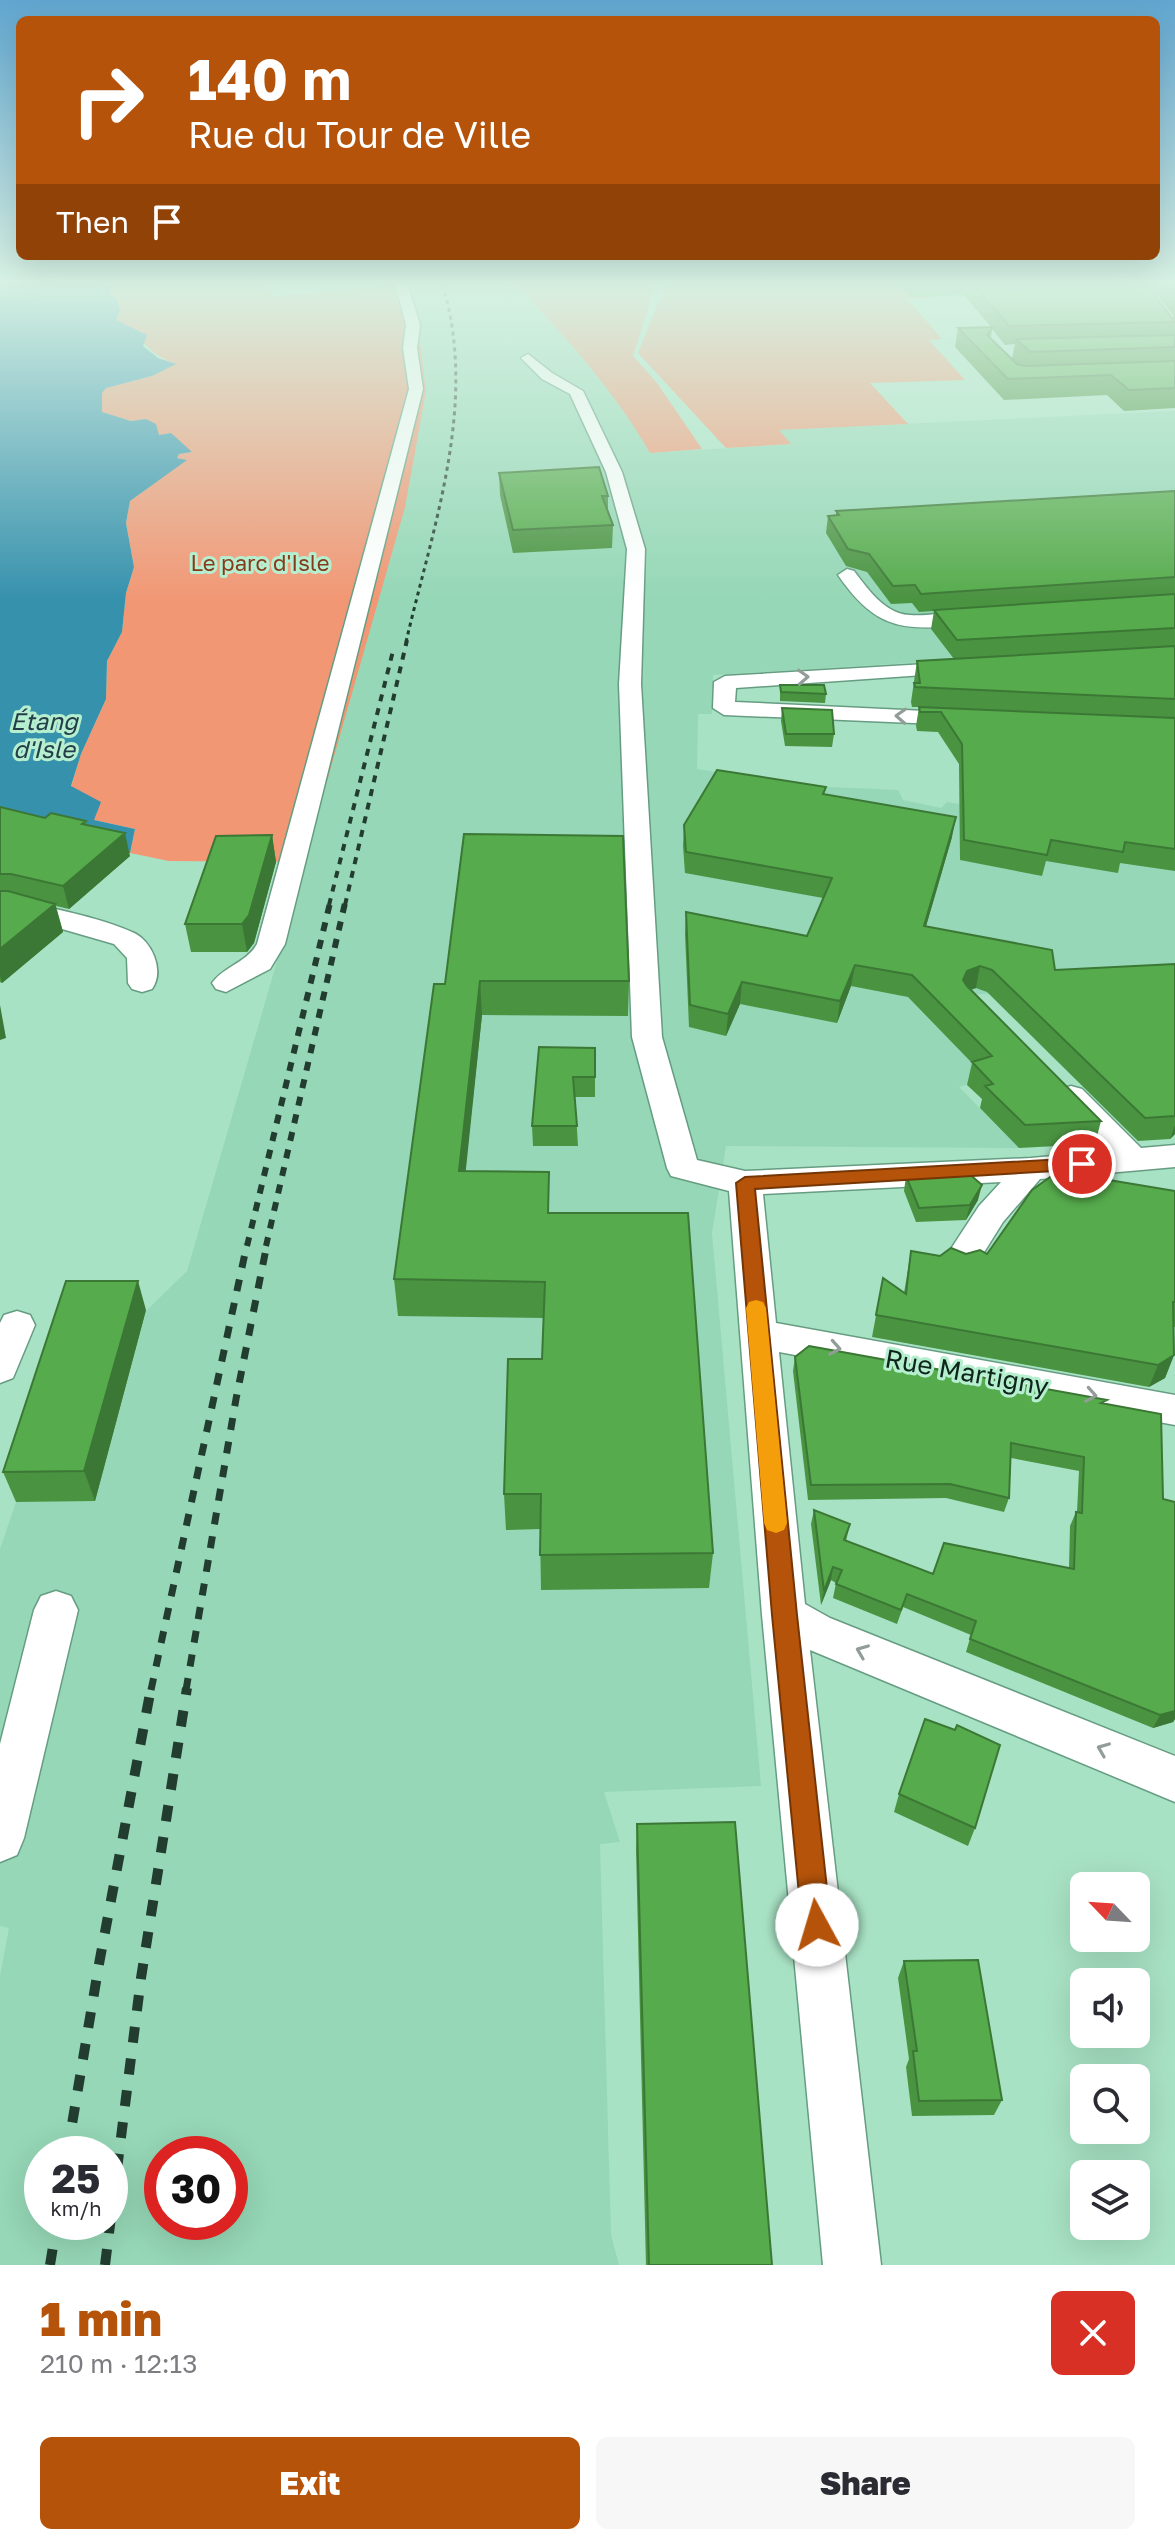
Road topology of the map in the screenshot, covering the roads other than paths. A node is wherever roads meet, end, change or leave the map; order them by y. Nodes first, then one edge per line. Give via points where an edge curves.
1 (416, 389) edge
2 (572, 389) edge
3 (847, 575) dead end
4 (990, 616) edge
5 (989, 666) edge
6 (988, 720) edge
7 (0, 908) edge
8 (142, 983) dead end
9 (226, 983) dead end
10 (1049, 1074) edge
11 (1175, 1156) edge
12 (1133, 1159) junction
13 (1031, 1169) junction
14 (745, 1183) junction
15 (961, 1261) edge
16 (17, 1325) dead end
17 (758, 1334) junction
18 (0, 1368) edge
19 (1175, 1410) edge
20 (56, 1610) dead end
21 (784, 1615) junction
22 (1175, 1779) edge
23 (0, 1838) edge
24 (852, 2265) edge

1 - 9 street via 271,944 260,963
2 - 14 street via 614,472 636,549 630,684 647,1037 683,1168
3 - 4 street via 878,610 897,618
6 -> 5 street via 724,708 725,682
7 - 8 street via 18,908 124,938 145,963
10 - 12 street
11 - 12 street
12 - 13 street
13 - 14 street
13 - 15 street via 991,1214
14 - 17 street
16 - 18 street
17 -> 19 street, Rue Martigny
17 - 21 street
20 - 23 street
22 -> 21 street
21 - 24 street

